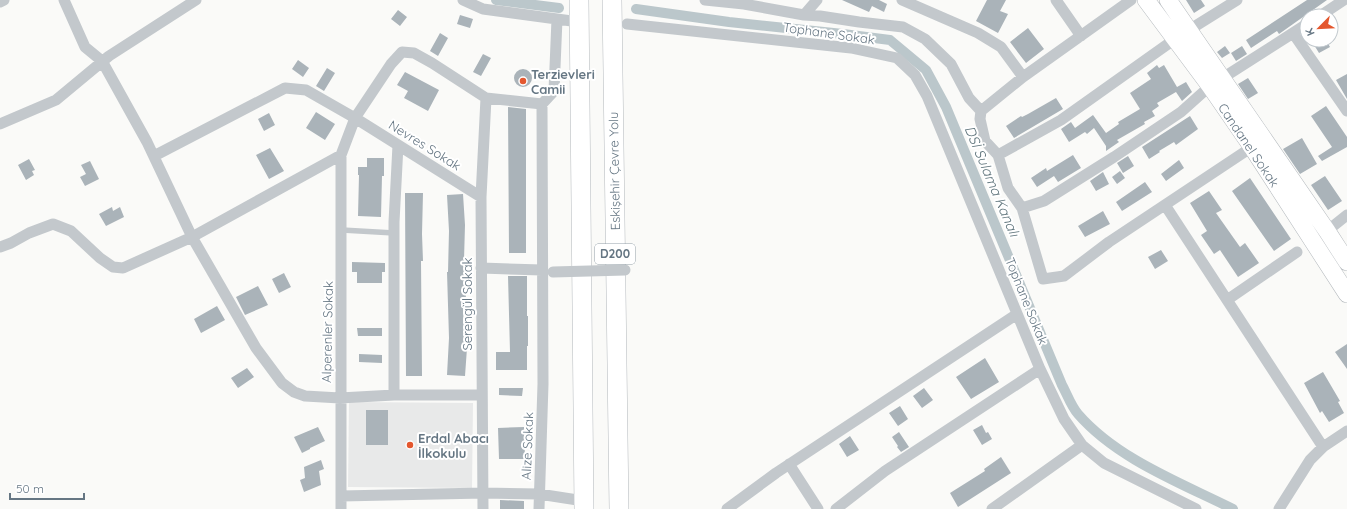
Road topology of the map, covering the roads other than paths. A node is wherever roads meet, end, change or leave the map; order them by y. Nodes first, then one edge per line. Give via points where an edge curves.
1 (4, 0) edge
2 (64, 0) edge
3 (196, 0) edge
4 (463, 0) edge
5 (579, 0) edge
6 (612, 0) edge
7 (705, 0) edge
8 (817, 0) edge
9 (902, 0) edge
10 (1056, 0) edge
11 (1131, 0) edge
12 (1146, 0) edge
13 (1168, 0) edge
14 (1237, 0) edge
15 (1344, 0) edge
16 (717, 1) edge
17 (0, 2) edge
18 (1332, 8) edge
19 (804, 15) junction
20 (557, 19) junction
21 (579, 22) junction
22 (627, 24) dead end
23 (1299, 29) edge
24 (1293, 33) junction
25 (1182, 35) junction
26 (1082, 36) junction
27 (102, 61) junction
28 (1023, 77) junction
29 (1216, 82) junction
30 (486, 98) junction
31 (542, 104) junction
32 (981, 111) junction
33 (1347, 111) edge
34 (355, 118) junction
35 (0, 124) edge
36 (398, 145) junction
37 (1252, 147) junction
38 (341, 155) junction
39 (998, 155) junction
40 (154, 156) junction
41 (481, 197) junction
42 (1165, 205) junction
43 (1022, 208) junction
44 (1347, 215) edge
45 (342, 230) junction
46 (1327, 231) junction
47 (394, 233) junction
48 (192, 237) junction
49 (0, 247) edge
50 (1297, 252) dead end
51 (1347, 262) edge
52 (481, 268) junction
53 (626, 270) dead end
54 (548, 271) junction
55 (1347, 294) edge
56 (1227, 300) junction
57 (1017, 314) junction
58 (1040, 369) junction
59 (394, 395) junction
60 (482, 395) junction
61 (340, 398) junction
62 (1347, 431) edge
63 (1082, 445) junction
64 (1323, 447) junction
65 (789, 464) junction
66 (538, 494) junction
67 (341, 496) junction
68 (481, 503) edge
69 (584, 505) edge
70 (998, 508) edge
71 (341, 509) edge
72 (539, 509) edge
73 (619, 509) edge
74 (727, 509) edge
75 (818, 509) edge
76 (836, 509) edge
77 (1196, 509) edge
78 (1279, 509) edge

1 - 17 street
2 - 27 street via 85,47
3 - 27 street
4 - 20 street via 483,9
5 - 21 highway, D200
6 - 73 highway, Eskişehir Çevre Yolu / D200
7 - 16 street
8 - 19 street
9 - 28 street via 978,33 1001,47
10 - 26 street
11 - 26 street
12 - 25 main road
13 - 25 main road
14 - 25 street
15 - 18 street
16 - 19 street
19 - 32 street via 903,27 925,39 951,64 969,98
20 - 21 street
20 - 31 street via 554,91
21 - 69 highway, D200
22 - 57 street, Tophane Sokak via 851,48 897,58 915,75 928,96
23 - 24 street
24 - 29 street
24 - 33 street
25 - 29 main road
25 - 39 street via 1061,120
26 - 28 street
27 - 35 street via 56,100
27 - 40 street
28 - 32 street
29 - 37 main road, Candanel Sokak
29 - 43 street via 1182,112 1114,157 1044,201
29 - 46 main road
30 - 31 street
30 - 34 street via 414,53 402,52
30 - 41 street, Serengül Sokak
31 - 54 street, Alize Sokak
32 - 39 street via 980,119 985,141
34 - 36 street, Nevres Sokak
34 - 38 street
34 - 40 street, Nevres Sokak via 306,90 285,88
36 - 41 street, Nevres Sokak
36 - 47 street
37 - 42 street
37 - 55 main road, Candanel Sokak
38 - 45 street, Alperenler Sokak
38 - 48 street
39 - 43 street via 1008,188
40 - 48 street
41 - 52 street, Serengül Sokak
42 - 43 street via 1064,276 1043,279
42 - 56 street
44 - 46 street
45 - 47 lane
45 - 61 street, Alperenler Sokak
46 - 51 main road
47 - 59 street
48 - 49 street via 123,268 113,267 71,231 53,224
48 - 61 street via 256,348 282,384 305,396
50 - 56 street
52 - 54 street
52 - 60 street, Serengül Sokak
53 - 54 street, bridge
54 - 66 street, Alize Sokak
56 - 64 street
57 - 58 street, Tophane Sokak
57 - 65 street
58 - 63 street, Tophane Sokak via 1064,419
58 - 76 street via 885,471
59 - 60 street
59 - 61 street
60 - 68 street, Serengül Sokak
61 - 67 street, Alperenler Sokak
62 - 64 street
63 - 70 street
63 - 77 street, Tophane Sokak via 1104,463
64 - 78 street via 1310,460
65 - 74 street
65 - 75 street
66 - 68 street
66 - 69 street
66 - 72 street, Alize Sokak
67 - 68 street
67 - 71 street, Alperenler Sokak

